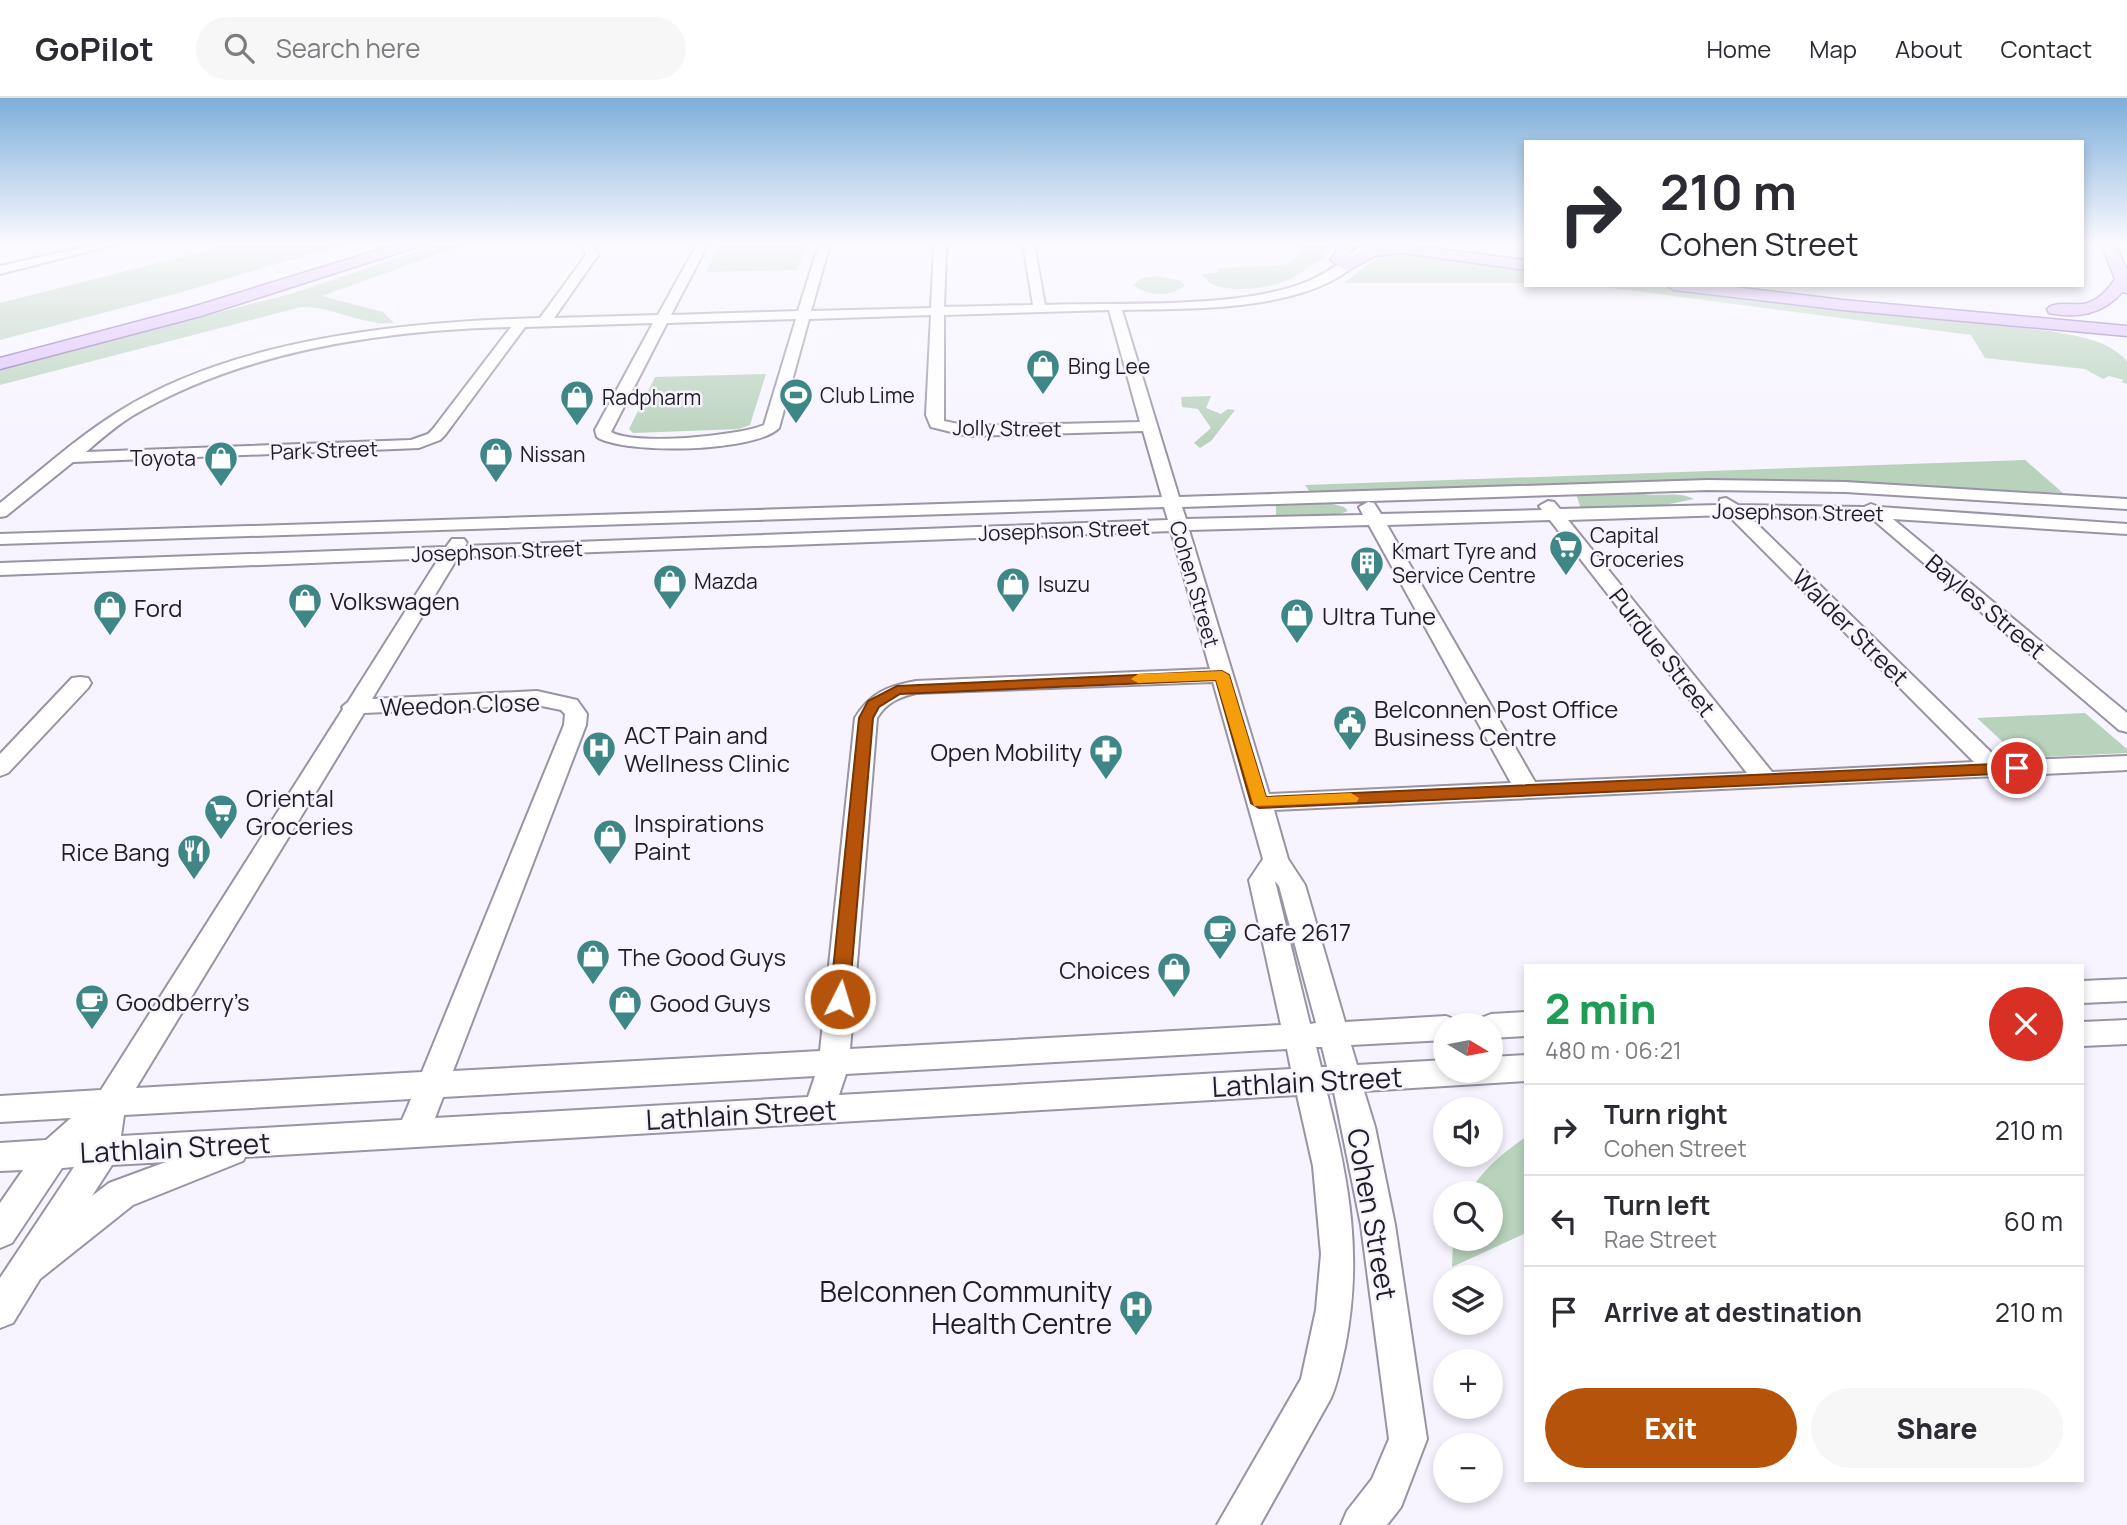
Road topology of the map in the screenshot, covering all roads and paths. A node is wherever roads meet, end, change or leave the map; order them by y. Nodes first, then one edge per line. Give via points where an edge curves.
1 (144, 311) edge
2 (196, 311) edge
3 (552, 311) edge
4 (667, 311) edge
5 (805, 311) edge
6 (1010, 311) edge
7 (1116, 311) edge
8 (1913, 311) edge
9 (2041, 311) edge
10 (938, 312) junction
11 (804, 315) junction
12 (663, 319) junction
13 (2127, 319) edge
14 (522, 322) junction
15 (544, 322) junction
16 (2125, 339) edge
17 (0, 348) edge
18 (0, 364) edge
19 (1149, 426) junction
20 (69, 457) junction
21 (1708, 485) junction
22 (1845, 487) junction
23 (1536, 491) junction
24 (1362, 497) junction
25 (1171, 502) junction
26 (2095, 502) junction
27 (2127, 504) edge
28 (958, 509) junction
29 (1732, 510) junction
30 (0, 512) edge
31 (1874, 512) junction
32 (1555, 515) junction
33 (1375, 520) junction
34 (469, 524) junction
35 (1178, 525) junction
36 (2125, 531) edge
37 (958, 534) junction
38 (0, 539) edge
39 (452, 552) junction
40 (0, 569) edge
41 (1222, 675) junction
42 (79, 684) dead end
43 (354, 708) junction
44 (2127, 726) edge
45 (2127, 763) edge
46 (0, 768) edge
47 (1994, 769) junction
48 (1765, 779) junction
49 (1527, 790) junction
50 (1259, 803) junction
51 (1276, 860) junction
52 (2127, 990) edge
53 (2084, 992) edge
54 (1524, 1024) edge
55 (1503, 1025) edge
56 (1433, 1029) edge
57 (2127, 1032) edge
58 (1334, 1034) junction
59 (2084, 1034) edge
60 (1299, 1036) junction
61 (834, 1063) junction
62 (1524, 1068) edge
63 (1503, 1069) edge
64 (1433, 1074) edge
65 (1328, 1080) junction
66 (432, 1085) junction
67 (110, 1103) junction
68 (0, 1109) edge
69 (820, 1110) junction
70 (413, 1133) junction
71 (256, 1143) junction
72 (103, 1151) junction
73 (53, 1154) junction
74 (0, 1157) edge
75 (0, 1233) edge
76 (28, 1267) junction
77 (0, 1310) edge
78 (1237, 1525) edge
79 (1361, 1525) edge

1 - 17 main road
2 - 18 main road
3 - 15 street
4 - 12 street
5 - 11 street
6 - 10 street
7 - 19 street, Cohen Street
8 - 16 main road
9 - 13 main road
10 - 11 street
10 - 19 street, Jolly Street via 934,420 943,427 968,431
11 - 12 street
11 - 12 street via 771,428 735,439 611,439 603,430
12 - 15 street
14 - 15 street
14 - 20 street via 394,332 260,359 162,394 116,420
14 - 20 street, Park Street via 439,432 413,445
19 - 25 street, Cohen Street
20 - 30 street
21 - 22 street, Josephson Street
21 - 23 street, Josephson Street
21 - 29 street, Walder Street
22 - 26 street, Josephson Street
22 - 31 street, Bayles Street
23 - 24 street, Josephson Street
23 - 32 street, Purdue Street
24 - 25 street, Josephson Street
24 - 33 street
25 - 28 street, Josephson Street
25 - 35 street, Cohen Street
26 - 27 street, Josephson Street
26 - 36 street
28 - 34 street, Josephson Street
28 - 37 street
29 - 31 street, Josephson Street
29 - 32 street, Josephson Street
29 - 47 street, Walder Street
31 - 36 street, Josephson Street
31 - 44 street, Bayles Street
32 - 33 street, Josephson Street
32 - 48 street, Purdue Street
33 - 35 street, Josephson Street
33 - 49 street
34 - 38 street, Josephson Street
34 - 39 street
35 - 37 street, Josephson Street
35 - 41 street, Cohen Street
37 - 39 street, Josephson Street
39 - 40 street, Josephson Street
39 - 43 street
41 - 50 street, Cohen Street
41 - 61 street via 916,687 897,690 873,704 866,718
42 - 46 street
43 - 66 street, Weedon Close via 537,698 569,705 576,714
43 - 67 street, Weedon Close
45 - 47 street
47 - 48 street
48 - 49 street
49 - 50 street
50 - 51 street, Cohen Street
51 - 58 street, Cohen Street via 1292,885
51 - 60 street, Cohen Street via 1262,880
52 - 53 street
54 - 55 street
56 - 58 street, Lathlain Street
57 - 59 street
58 - 60 street, Lathlain Street
58 - 65 street, Cohen Street
60 - 61 street, Lathlain Street
60 - 65 street, Cohen Street
61 - 66 street, Lathlain Street
61 - 69 street
62 - 63 street
64 - 65 street, Lathlain Street
65 - 69 street, Lathlain Street
65 - 78 street, Cohen Street via 1329,1166 1338,1254 1334,1310 1318,1385
65 - 79 street, Cohen Street via 1359,1127 1378,1225 1408,1439 1387,1493
66 - 67 street, Lathlain Street
66 - 70 street, Weedon Close
67 - 68 street, Lathlain Street
67 - 72 street
67 - 73 street
69 - 70 street, Lathlain Street
70 - 71 street, Lathlain Street
71 - 72 street, Lathlain Street
71 - 76 street via 121,1194
72 - 73 street, Lathlain Street
72 - 76 street
73 - 74 street, Lathlain Street
73 - 75 street
76 - 77 street

